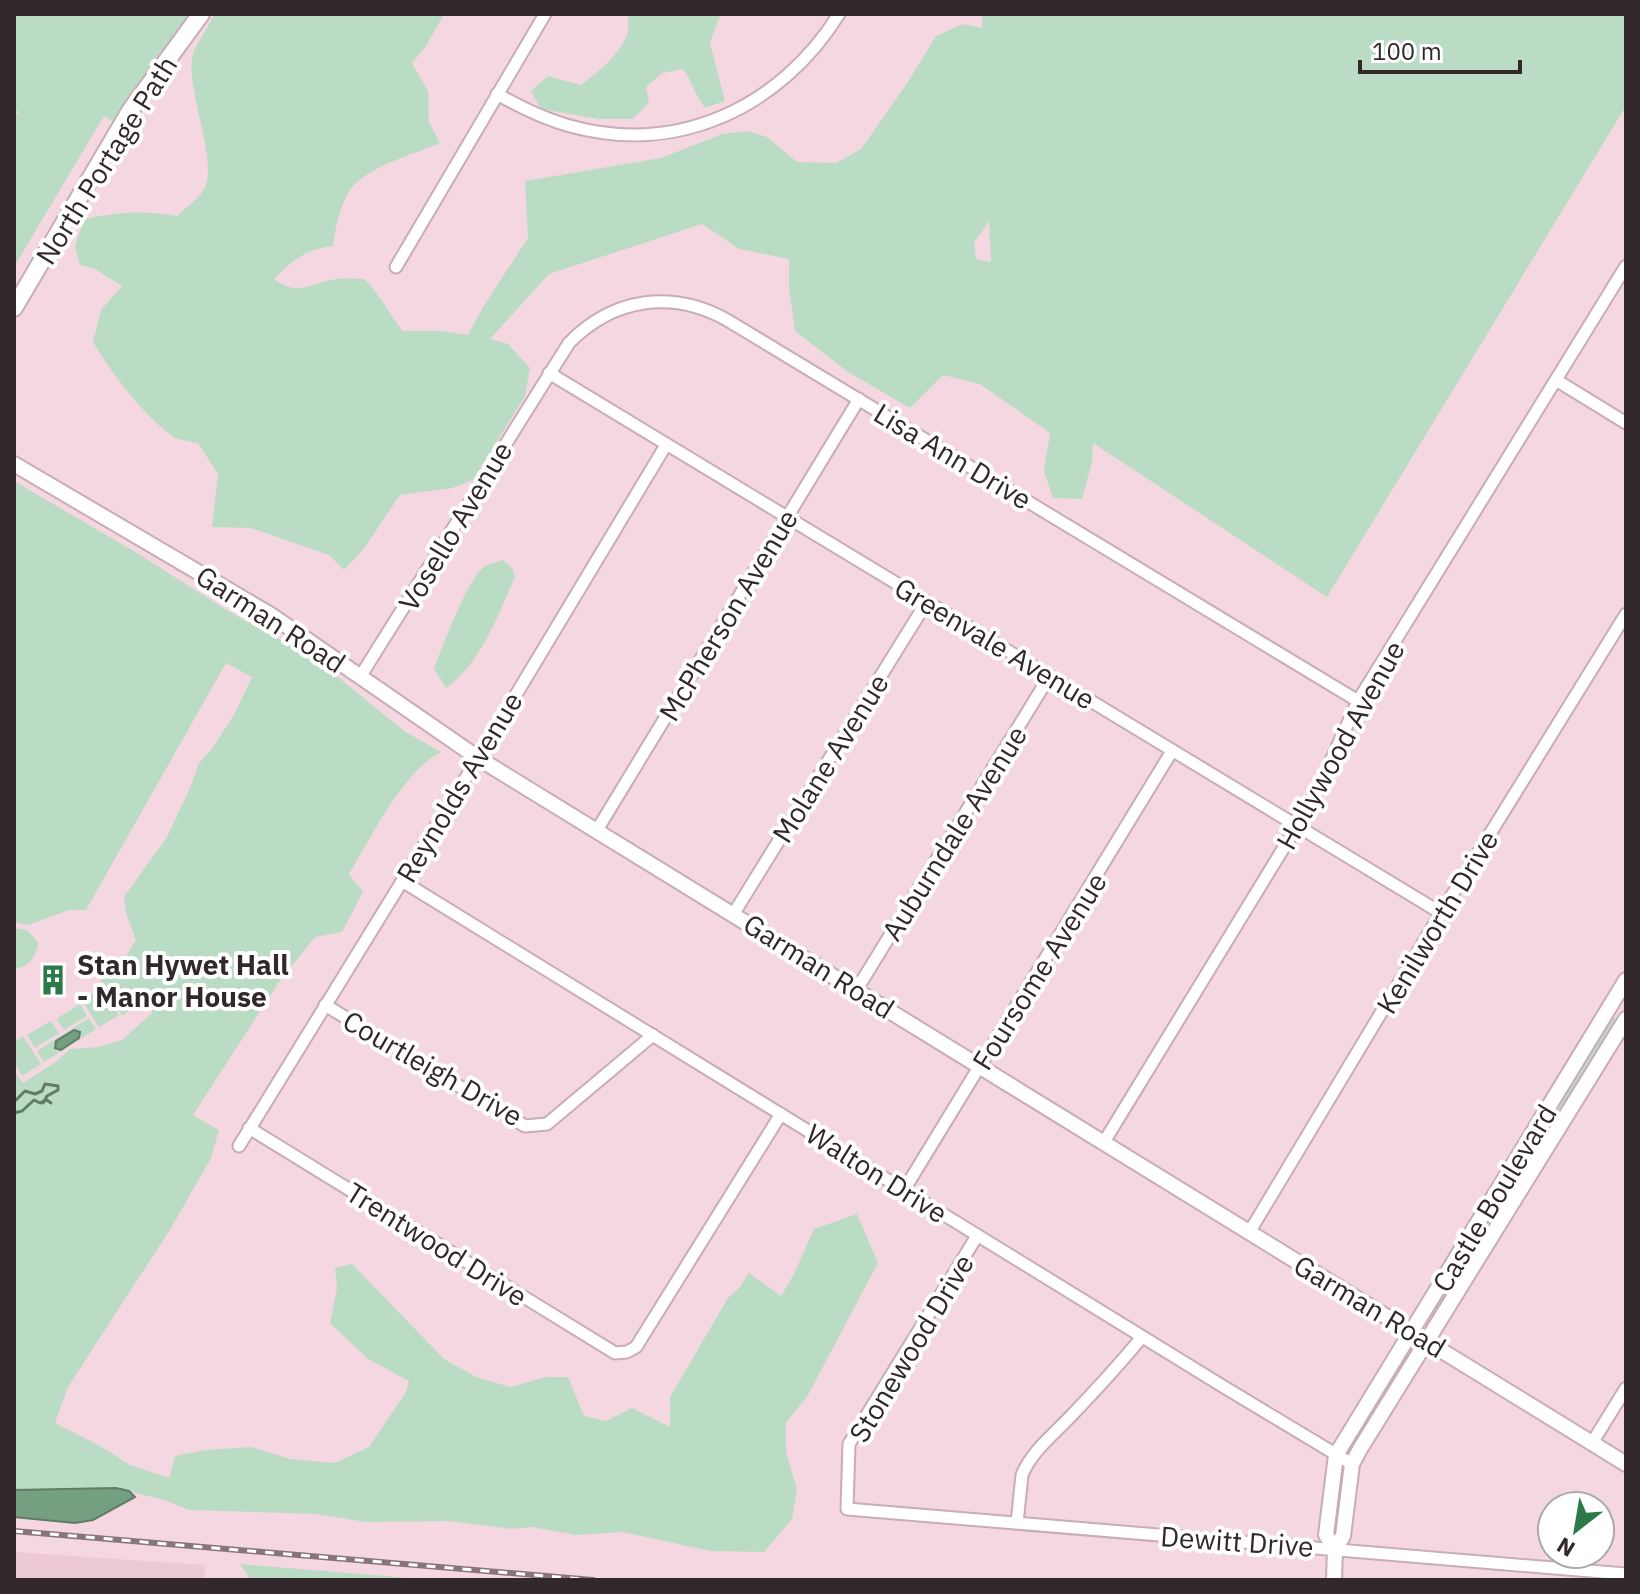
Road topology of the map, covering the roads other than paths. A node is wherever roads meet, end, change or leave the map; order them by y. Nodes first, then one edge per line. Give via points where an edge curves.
1 (201, 14) edge
2 (545, 14) edge
3 (839, 14) edge
4 (497, 94) junction
5 (1626, 266) edge
6 (396, 267) dead end
7 (14, 308) edge
8 (549, 373) junction
9 (1556, 380) junction
10 (859, 399) junction
11 (1626, 423) edge
12 (666, 445) junction
13 (14, 464) edge
14 (788, 517) junction
15 (926, 603) junction
16 (1626, 614) edge
17 (360, 677) junction
18 (1049, 677) junction
19 (1358, 701) junction
20 (1172, 751) junction
21 (478, 758) junction
22 (1297, 826) junction
23 (597, 830) junction
24 (402, 881) junction
25 (734, 913) junction
26 (1441, 913) junction
27 (1626, 980) edge
28 (857, 989) junction
29 (1612, 1004) junction
30 (325, 1005) junction
31 (1626, 1012) edge
32 (1626, 1019) edge
33 (653, 1035) junction
34 (980, 1067) junction
35 (781, 1114) junction
36 (249, 1128) junction
37 (1104, 1142) junction
38 (239, 1146) dead end
39 (1502, 1185) junction
40 (904, 1190) junction
41 (1518, 1194) junction
42 (1250, 1231) junction
43 (977, 1236) junction
44 (1413, 1332) junction
45 (1142, 1337) junction
46 (1428, 1341) junction
47 (1626, 1388) edge
48 (1592, 1443) junction
49 (1336, 1455) junction
50 (1352, 1464) junction
51 (1626, 1464) edge
52 (847, 1509) joint
53 (1017, 1523) junction
54 (1335, 1549) junction
55 (1626, 1574) edge
56 (1334, 1580) edge

1 - 7 main road, North Portage Path via 130,111
2 - 4 street
3 - 4 street via 818,46 781,82 737,111 699,125 642,134 594,131 552,120
4 - 6 street
5 - 9 street, Hollywood Avenue
8 - 10 street, Lisa Ann Drive via 575,336 604,315 633,304 670,301 712,311
8 - 12 street, Greenvale Avenue
8 - 17 street, Vosello Avenue
9 - 11 street
9 - 19 street, Hollywood Avenue
10 - 14 street, McPherson Avenue
10 - 19 street, Lisa Ann Drive
12 - 14 street, Greenvale Avenue
12 - 21 street, Reynolds Avenue
13 - 17 street, Garman Road via 271,615
14 - 15 street, Greenvale Avenue
14 - 23 street, McPherson Avenue
15 - 18 street, Greenvale Avenue
15 - 25 street, Molane Avenue
16 - 26 street, Kenilworth Drive
17 - 21 street, Garman Road
18 - 20 street, Greenvale Avenue
18 - 28 street, Auburndale Avenue
19 - 22 street, Hollywood Avenue
20 - 22 street, Greenvale Avenue
20 - 34 street, Foursome Avenue
21 - 23 street, Garman Road
21 - 24 street, Reynolds Avenue
22 - 26 street, Greenvale Avenue
22 - 37 street, Hollywood Avenue
23 - 25 street, Garman Road
24 - 30 street, Reynolds Avenue
24 - 33 street, Walton Drive
25 - 28 street, Garman Road
26 - 42 street, Kenilworth Drive
27 - 29 street, Castle Boulevard
28 - 34 street, Garman Road
29 - 31 street
29 - 39 street, Castle Boulevard
30 - 33 street, Courtleigh Drive via 525,1126 547,1124
30 - 36 street, Reynolds Avenue
32 - 41 street, Castle Boulevard
33 - 35 street, Walton Drive
34 - 37 street, Garman Road
34 - 40 street, Foursome Avenue
35 - 36 street, Trentwood Drive via 636,1347 615,1353
35 - 40 street, Walton Drive
36 - 38 street, Reynolds Avenue
37 - 42 street, Garman Road
39 - 41 street
39 - 44 street, Castle Boulevard
40 - 43 street, Walton Drive
41 - 46 street, Castle Boulevard
42 - 44 street, Garman Road
43 - 45 street, Walton Drive
43 - 52 street, Stonewood Drive via 849,1444
44 - 46 street, Garman Road
44 - 49 street, Castle Boulevard
45 - 49 street, Walton Drive
45 - 53 street via 1025,1468
46 - 48 street, Garman Road
46 - 50 street, Castle Boulevard
47 - 48 street
48 - 51 street, Garman Road
49 - 50 street, Walton Drive
49 - 54 street, Castle Boulevard via 1326,1535
50 - 54 street, Castle Boulevard via 1343,1536
52 - 53 street, Dewitt Drive
53 - 54 street, Dewitt Drive
54 - 55 street, Dewitt Drive
54 - 56 street, Castle Boulevard

